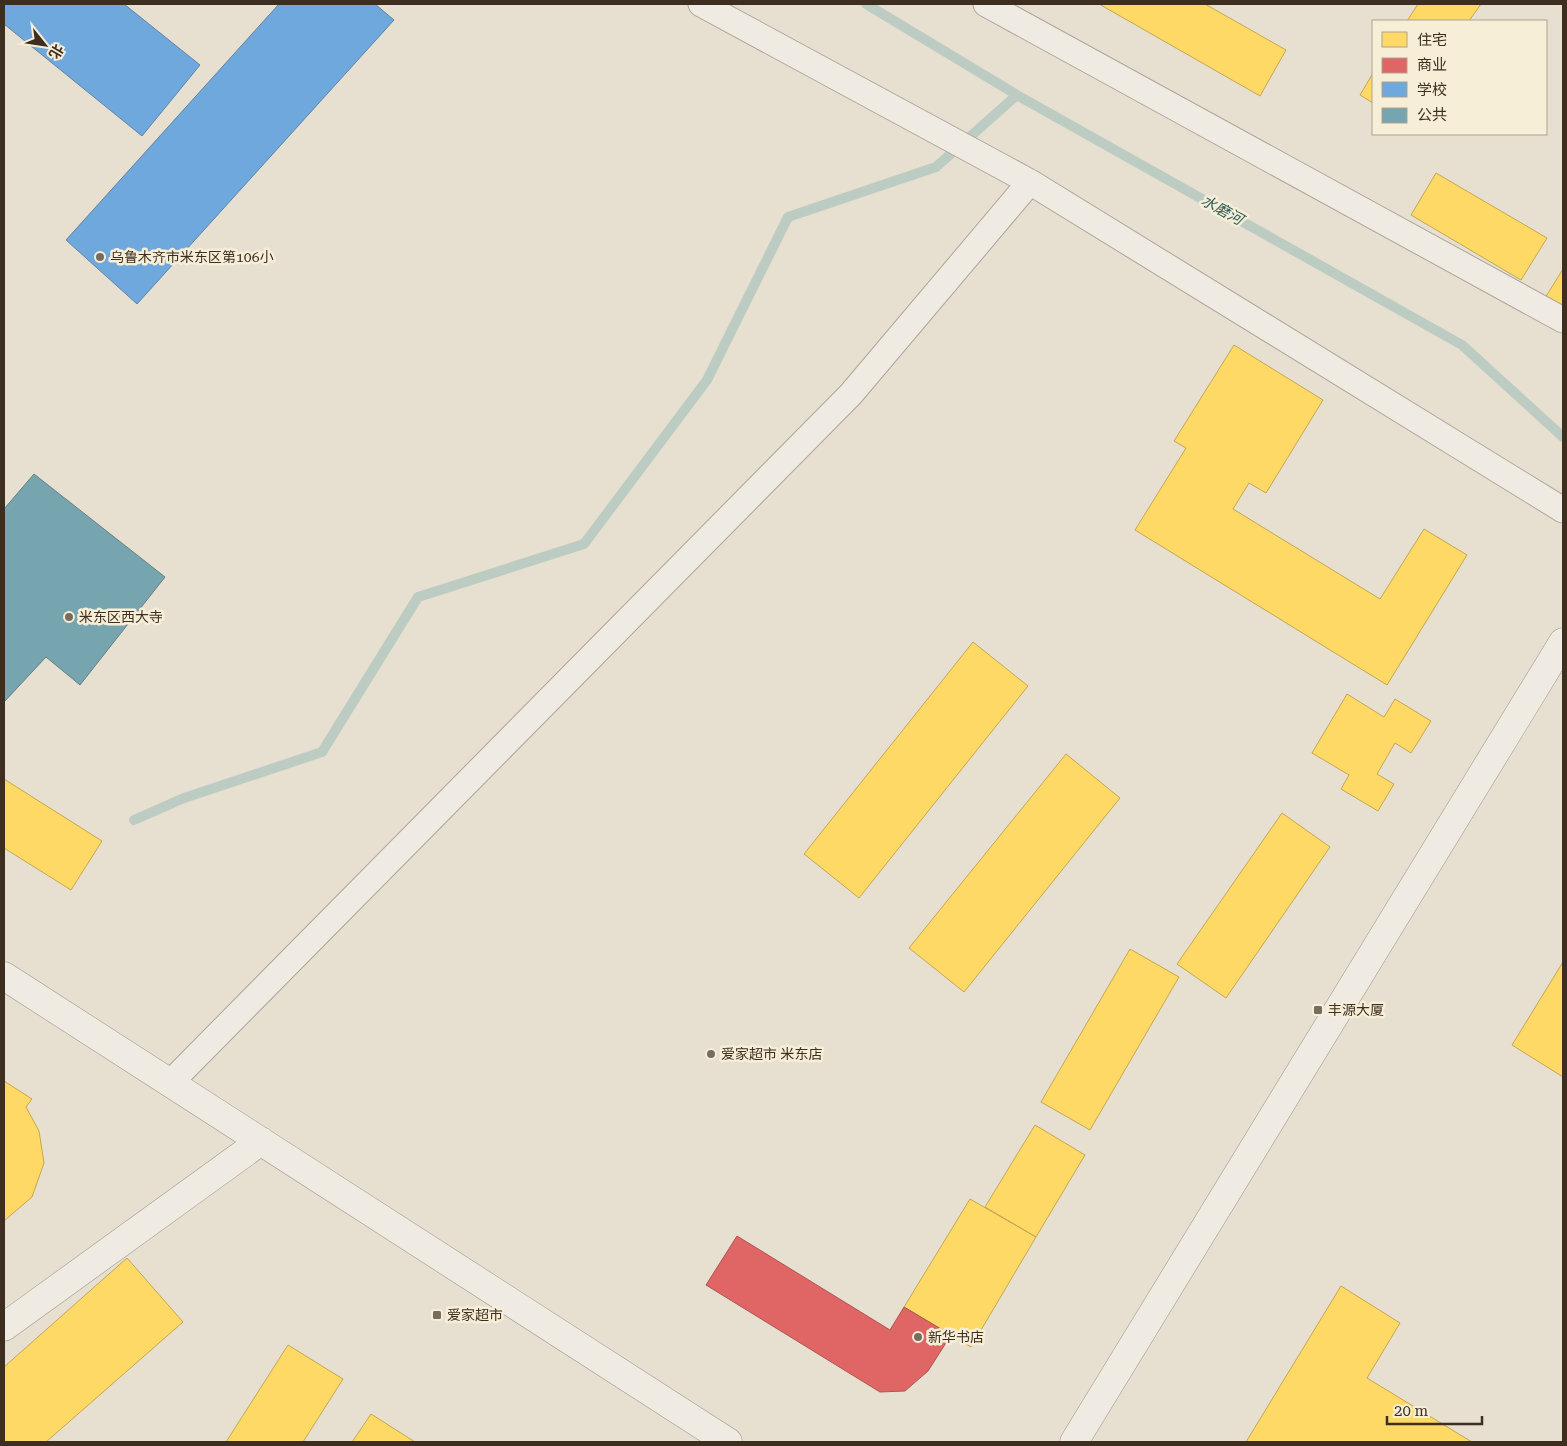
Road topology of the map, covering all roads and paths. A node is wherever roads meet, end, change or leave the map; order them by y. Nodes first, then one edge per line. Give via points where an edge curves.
1 (701, 4) edge
2 (986, 4) edge
3 (1030, 182) junction
4 (1563, 320) edge
5 (1563, 510) edge
6 (1563, 642) edge
7 (4, 976) edge
8 (170, 1083) junction
9 (261, 1141) junction
10 (4, 1327) edge
11 (728, 1442) edge
12 (1074, 1442) edge

1 - 3 street
2 - 4 street
3 - 5 street
3 - 8 street via 851,394
6 - 12 street
7 - 8 street
8 - 9 street
9 - 10 street
9 - 11 street

